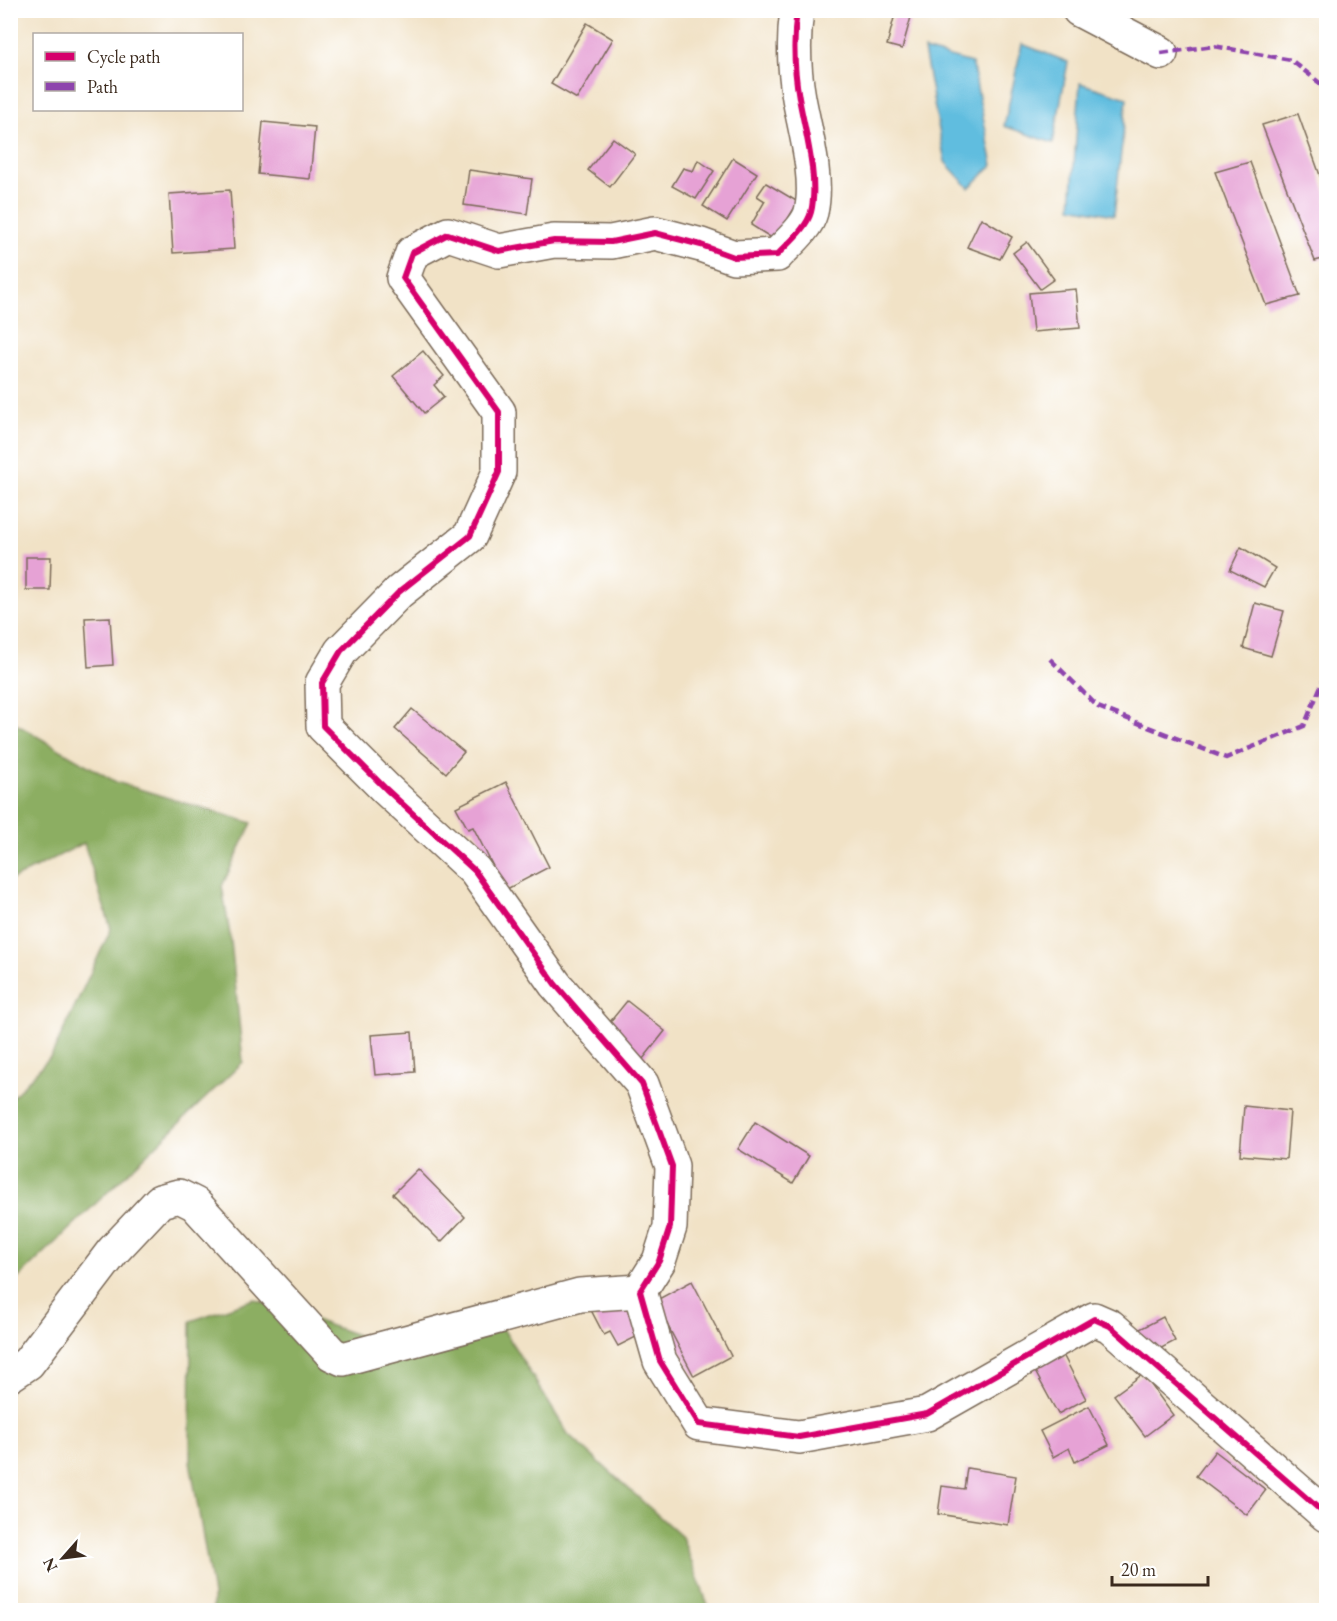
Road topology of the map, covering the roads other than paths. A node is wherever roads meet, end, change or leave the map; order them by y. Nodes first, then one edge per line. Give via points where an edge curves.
1 (797, 10) edge
2 (1079, 10) edge
3 (1161, 53) dead end
4 (640, 1291) junction
5 (10, 1375) edge
6 (1326, 1515) edge

1 - 4 street via 794,33 798,94 813,195 811,214 777,255 734,257 655,233 611,242 554,241 499,251 448,234 412,253 403,278 499,412 500,472 470,536 399,592 341,651 322,683 323,726 475,871 555,984 642,1084 672,1166 670,1227 659,1262
2 - 3 street
4 - 5 street via 579,1295 343,1359 332,1354 195,1204 179,1196 160,1201 113,1251 28,1364
4 - 6 street via 660,1361 699,1424 798,1437 927,1414 1094,1319 1110,1326

